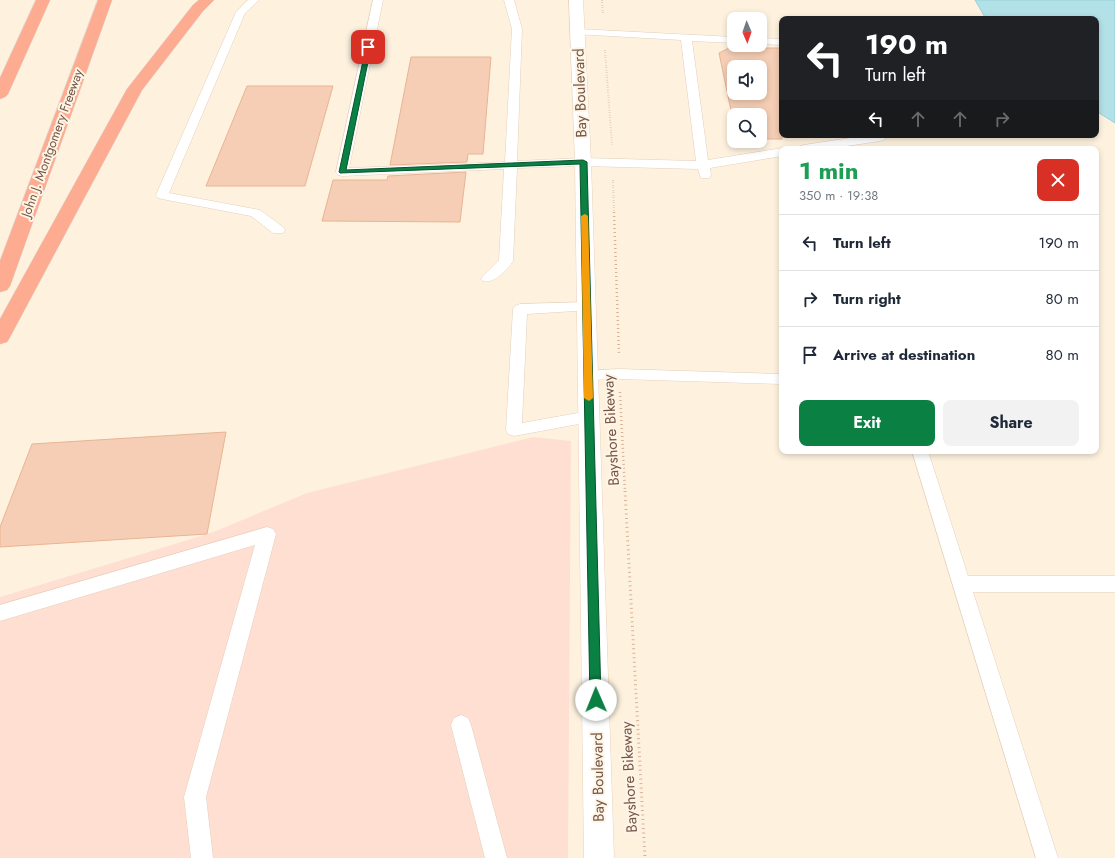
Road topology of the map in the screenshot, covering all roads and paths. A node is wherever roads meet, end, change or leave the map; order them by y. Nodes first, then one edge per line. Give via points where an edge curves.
1 (43, 0) edge
2 (105, 0) edge
3 (207, 0) edge
4 (254, 0) edge
5 (378, 0) edge
6 (509, 0) edge
7 (576, 0) edge
8 (602, 0) edge
9 (578, 32) junction
10 (604, 34) junction
11 (686, 37) junction
12 (727, 40) edge
13 (767, 41) edge
14 (779, 42) edge
15 (0, 94) edge
16 (874, 138) edge
17 (823, 146) edge
18 (779, 153) edge
19 (583, 162) junction
20 (613, 163) junction
21 (511, 166) junction
22 (704, 170) junction
23 (278, 230) dead end
24 (488, 278) dead end
25 (0, 286) edge
26 (587, 307) junction
27 (0, 337) edge
28 (619, 374) junction
29 (588, 375) junction
30 (779, 379) edge
31 (589, 417) junction
32 (921, 454) edge
33 (961, 584) junction
34 (1115, 584) edge
35 (0, 613) edge
36 (460, 725) dead end
37 (202, 858) edge
38 (496, 858) edge
39 (600, 858) edge
40 (644, 858) edge
41 (1047, 858) edge

1 - 15 highway
2 - 25 highway, John J. Montgomery Freeway
3 - 27 highway via 135,89
4 - 23 lane via 241,12 162,196 255,213
5 - 21 lane via 342,172
6 - 21 lane via 517,28
7 - 9 street, Bay Boulevard
8 - 10 path, Bayshore Bikeway
9 - 10 lane
9 - 19 street, Bay Boulevard
10 - 11 lane
10 - 20 path, Bayshore Bikeway
11 - 12 lane
11 - 22 lane
13 - 14 lane
16 - 17 lane
18 - 22 lane
19 - 20 lane
19 - 21 lane
19 - 26 street, Bay Boulevard
20 - 22 lane
20 - 28 path, Bayshore Bikeway
21 - 24 lane via 506,261
26 - 29 street, Bay Boulevard
26 - 31 lane via 520,309 514,430
28 - 29 lane
28 - 30 lane
28 - 40 path, Bayshore Bikeway
29 - 31 street, Bay Boulevard
31 - 39 street, Bay Boulevard
32 - 33 lane
33 - 34 lane
33 - 41 lane
35 - 37 lane via 268,534 195,797
36 - 38 lane

